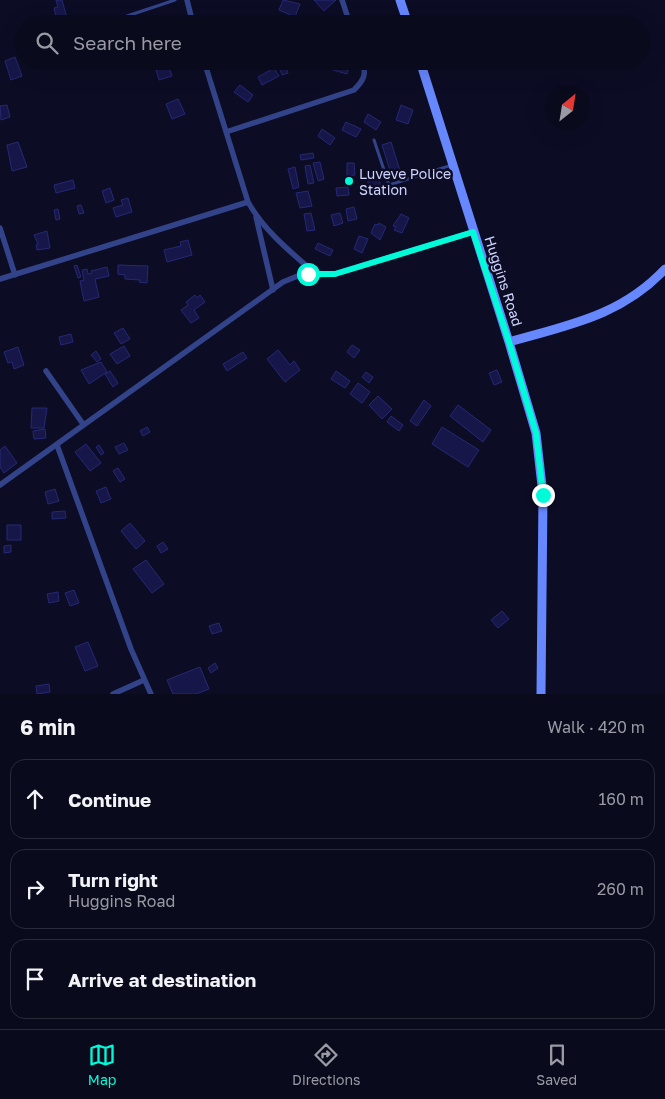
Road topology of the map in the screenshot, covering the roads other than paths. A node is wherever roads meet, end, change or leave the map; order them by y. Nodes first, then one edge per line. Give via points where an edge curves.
1 (175, 0) edge
2 (187, 0) edge
3 (342, 0) edge
4 (400, 0) edge
5 (130, 15) edge
6 (191, 15) edge
7 (347, 15) edge
8 (405, 15) edge
9 (207, 70) edge
10 (365, 70) edge
11 (423, 70) edge
12 (226, 132) junction
13 (374, 140) dead end
14 (452, 165) junction
15 (248, 202) junction
16 (256, 217) junction
17 (0, 228) edge
18 (473, 232) junction
19 (665, 269) edge
20 (15, 275) junction
21 (317, 275) junction
22 (0, 279) edge
23 (273, 290) junction
24 (509, 342) junction
25 (46, 371) dead end
26 (83, 424) junction
27 (57, 445) junction
28 (0, 485) edge
29 (144, 680) junction
30 (113, 694) edge
31 (152, 694) edge
32 (541, 694) edge

1 - 5 lane
2 - 6 street
3 - 7 street
4 - 8 street
9 - 12 street
10 - 12 street via 363,81 354,90
11 - 14 street, Huggins Road
12 - 15 street
13 - 14 lane via 389,185
14 - 18 street, Huggins Road
15 - 16 street
15 - 20 street
16 - 21 street
16 - 23 street
17 - 20 street
18 - 21 street via 335,274
18 - 24 street, Huggins Road
19 - 24 street via 638,295 606,313
20 - 22 street
21 - 23 street via 300,275
23 - 26 street
24 - 32 street, Huggins Road via 536,433 543,495
25 - 26 street
26 - 27 street
27 - 28 street
27 - 29 street
29 - 30 street
29 - 31 street

